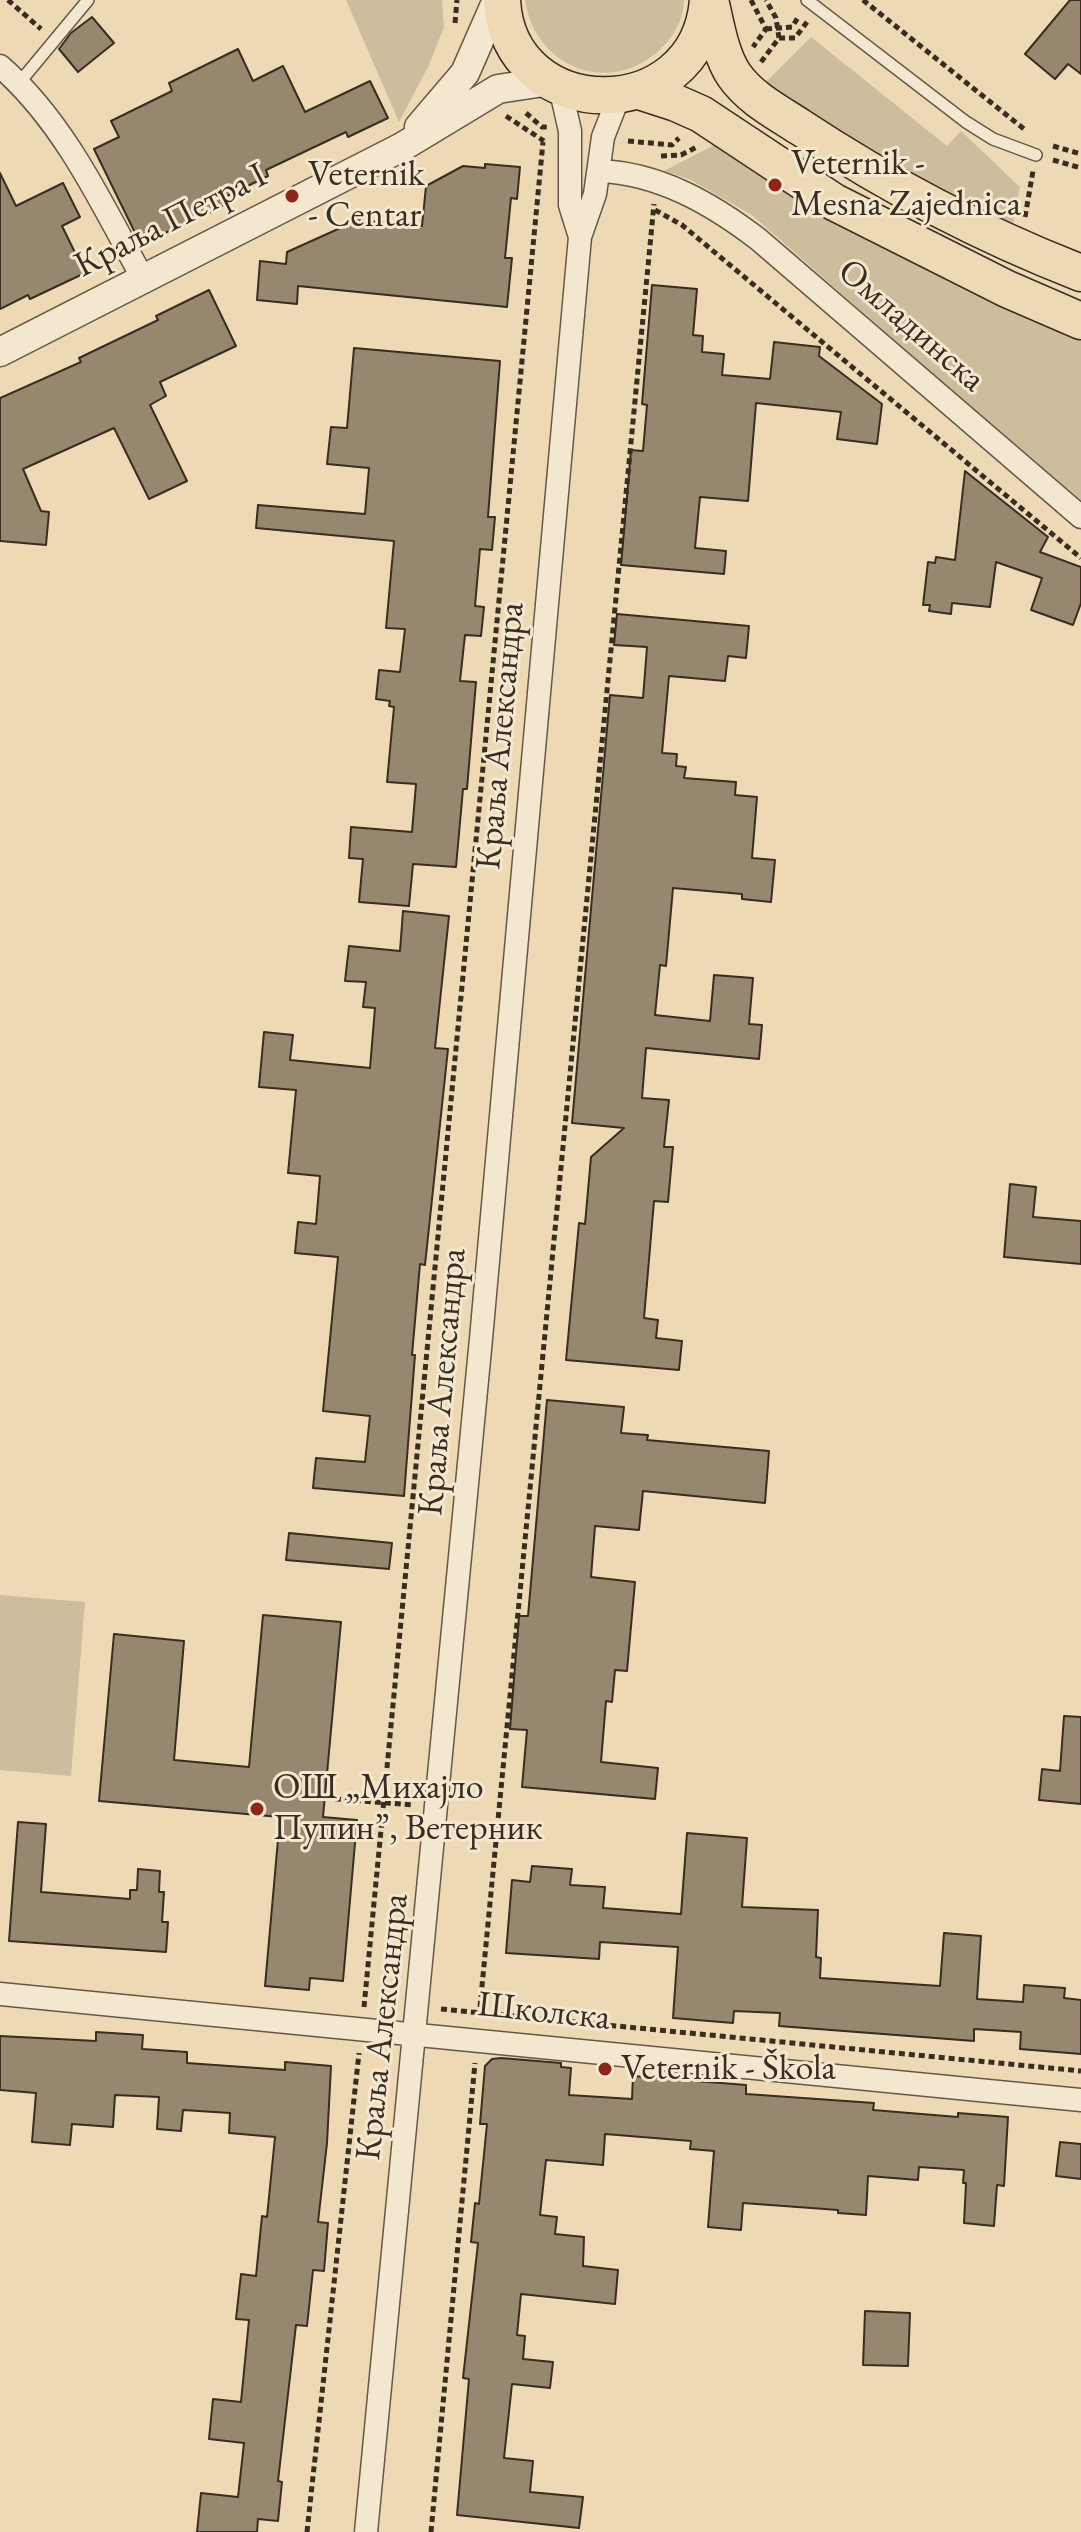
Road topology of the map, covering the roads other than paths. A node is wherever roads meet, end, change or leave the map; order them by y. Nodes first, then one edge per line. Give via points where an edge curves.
1 (88, 0) edge
2 (500, 0) edge
3 (709, 0) edge
4 (808, 1) edge
5 (0, 66) edge
6 (19, 83) junction
7 (555, 84) junction
8 (629, 94) junction
9 (402, 147) junction
10 (1036, 155) road end
11 (599, 171) junction
12 (580, 237) junction
13 (1081, 273) edge
14 (143, 279) junction
15 (1081, 321) edge
16 (0, 352) edge
17 (1081, 517) edge
18 (0, 1994) edge
19 (417, 2033) junction
20 (1081, 2100) edge
21 (366, 2532) edge

1 - 6 lane
2 - 7 main road via 523,57
2 - 9 street via 465,73
3 - 8 main road via 702,30 684,61 655,84
3 - 13 main road via 733,74 756,98 853,162 1020,249
4 - 10 lane via 966,122
5 - 6 street
6 - 14 street via 81,166
7 - 8 main road via 589,96
7 - 9 street, Краља Петра I via 498,89
7 - 12 street via 570,131 570,205
8 - 11 street via 603,137
8 - 15 main road via 701,114 834,202
9 - 14 street, Краља Петра I
11 - 12 street
11 - 17 street, Омладинска via 627,172 686,193 758,239
12 - 19 street, Краља Александра
14 - 16 street, Краља Петра I
18 - 19 street, Школска
19 - 20 street, Школска
19 - 21 street, Краља Александра

